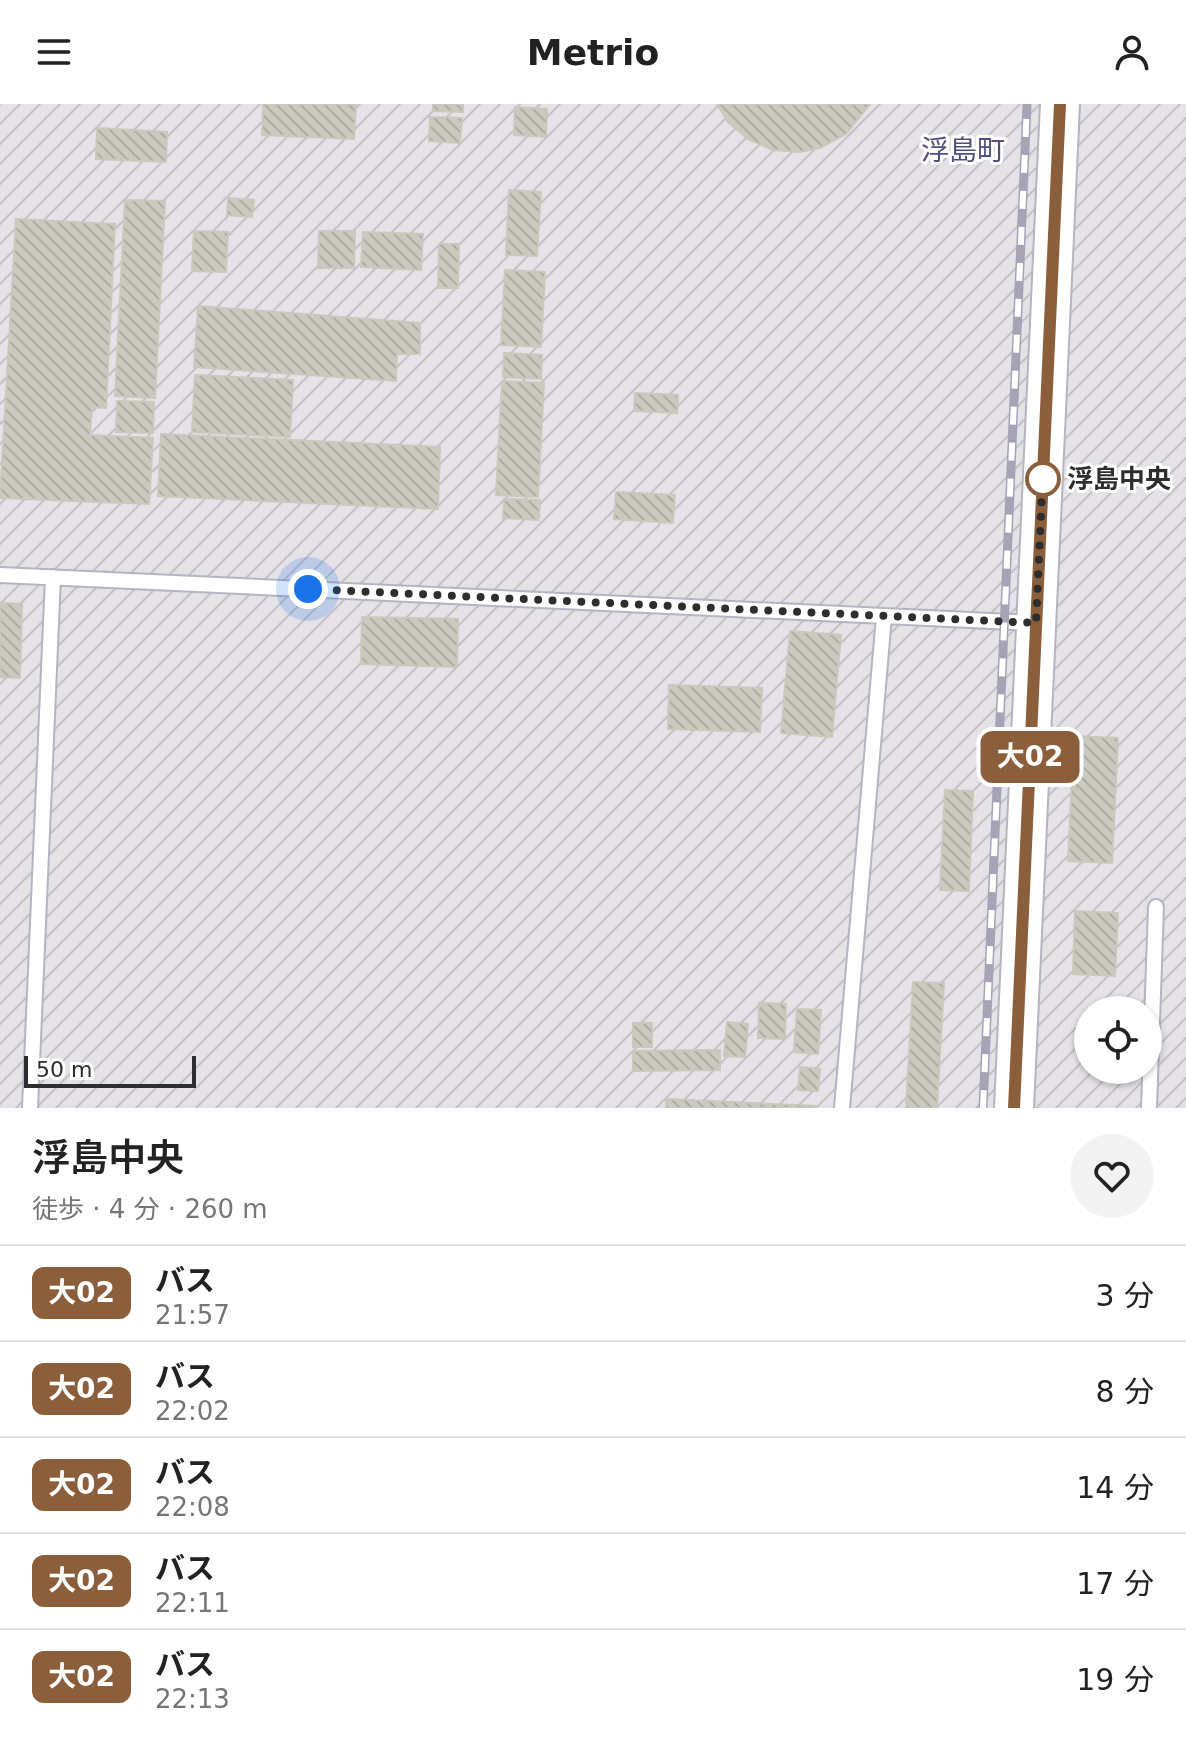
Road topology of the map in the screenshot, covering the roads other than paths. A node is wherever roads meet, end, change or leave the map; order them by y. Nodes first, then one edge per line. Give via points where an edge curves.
1 (1060, 104) edge
2 (0, 575) edge
3 (53, 577) junction
4 (884, 616) junction
5 (1036, 623) junction
6 (1156, 907) dead end
7 (30, 1108) edge
8 (842, 1108) edge
9 (1014, 1108) edge
10 (1149, 1108) edge

1 - 5 street
2 - 3 lane
3 - 4 lane
3 - 7 lane
4 - 5 lane
4 - 8 lane
5 - 9 street
6 - 10 lane

